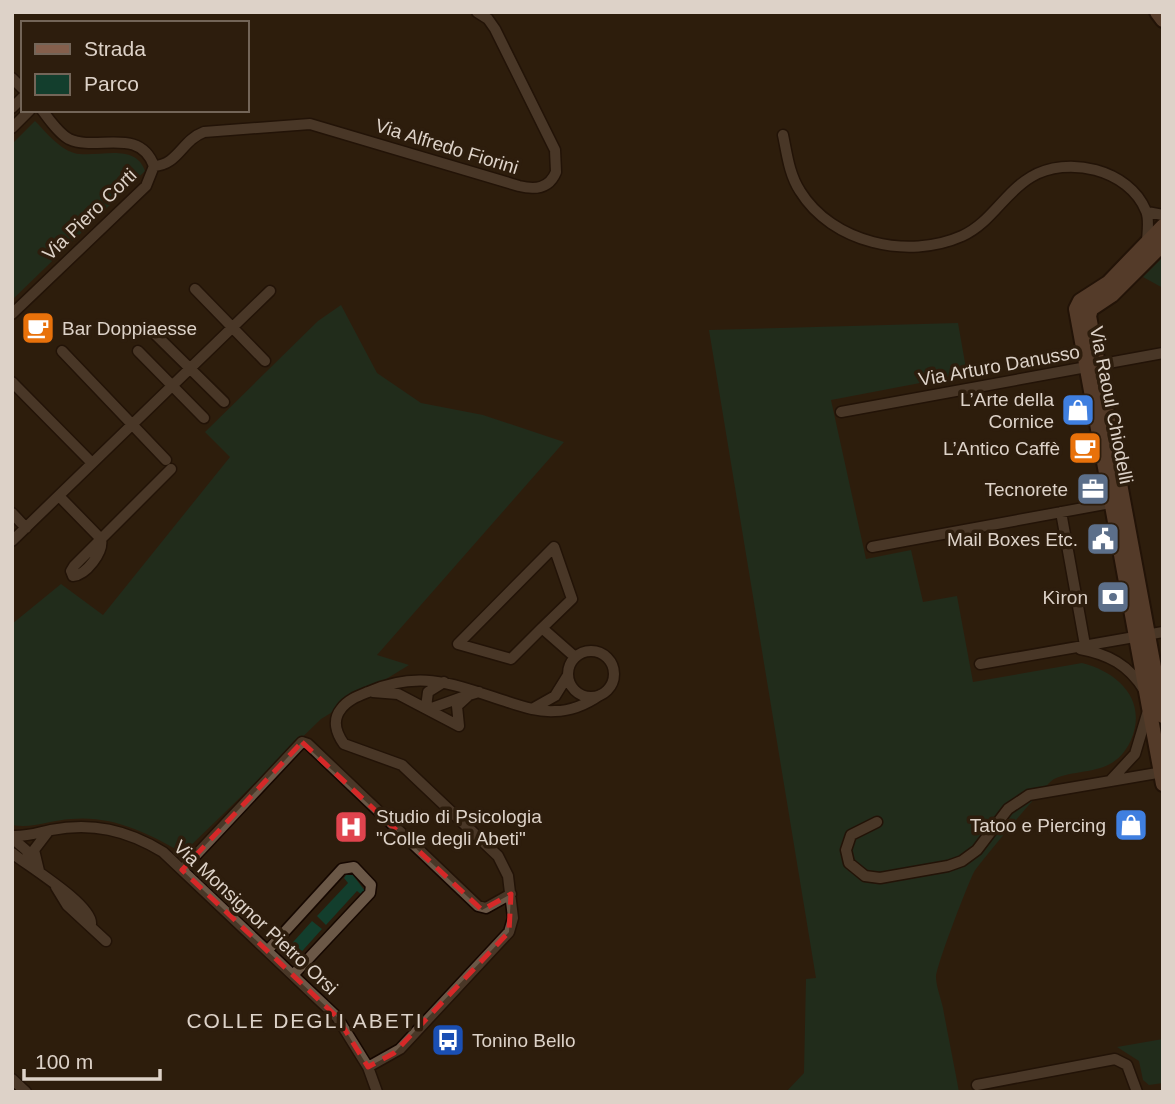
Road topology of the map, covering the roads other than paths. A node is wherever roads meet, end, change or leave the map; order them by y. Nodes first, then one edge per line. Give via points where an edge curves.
1 (477, 12) edge
2 (1157, 12) edge
3 (1163, 20) edge
4 (28, 112) edge
5 (43, 112) edge
6 (12, 128) edge
7 (783, 135) dead end
8 (154, 166) junction
9 (1147, 212) junction
10 (1163, 215) edge
11 (1163, 226) edge
12 (1147, 243) junction
13 (1163, 244) edge
14 (195, 289) dead end
15 (270, 291) dead end
16 (12, 314) edge
17 (232, 326) junction
18 (155, 334) dead end
19 (62, 351) dead end
20 (138, 351) dead end
21 (1163, 353) edge
22 (265, 361) dead end
23 (1092, 366) junction
24 (189, 368) junction
25 (12, 382) edge
26 (172, 385) junction
27 (224, 402) dead end
28 (841, 412) dead end
29 (204, 418) dead end
30 (132, 424) junction
31 (92, 463) junction
32 (58, 496) junction
33 (1117, 501) junction
34 (1060, 512) junction
35 (12, 513) edge
36 (26, 528) junction
37 (12, 541) edge
38 (872, 547) dead end
39 (542, 628) junction
40 (1149, 634) edge
41 (1085, 645) junction
42 (1073, 648) junction
43 (575, 657) junction
44 (980, 664) dead end
45 (568, 674) junction
46 (445, 682) junction
47 (366, 693) junction
48 (474, 694) junction
49 (600, 695) junction
50 (1147, 700) junction
51 (427, 708) junction
52 (532, 709) junction
53 (1163, 716) edge
54 (1162, 776) edge
55 (1109, 781) junction
56 (877, 822) dead end
57 (50, 830) junction
58 (12, 837) edge
59 (12, 853) edge
60 (182, 870) junction
61 (39, 872) junction
62 (511, 894) junction
63 (106, 941) dead end
64 (268, 950) junction
65 (294, 974) junction
66 (368, 1067) junction
67 (12, 1079) edge
68 (977, 1085) dead end
69 (22, 1091) edge
70 (377, 1092) edge
71 (1137, 1092) edge

1 - 8 street, Via Alfredo Fiorini via 492,25 555,150 556,170 545,186 519,186 300,123 204,132 187,142 170,163
2 - 3 main road
4 - 6 street
5 - 8 street via 68,138 129,143 147,154
7 - 9 street via 800,192 821,215 842,230 887,246 928,246 962,236 982,224 1030,177 1061,167 1094,169 1112,177 1131,191
8 - 16 street, Via Piero Corti via 147,184
9 - 10 street
9 - 12 street
11 - 12 main road, Via Raoul Chiodelli
12 - 23 main road, Via Raoul Chiodelli via 1108,283 1077,304
13 - 23 main road, Via Raoul Chiodelli via 1090,311
14 - 17 street
15 - 17 street
17 - 22 street
17 - 24 street
18 - 24 street
19 - 30 street
20 - 26 street
21 - 23 street, Via Arturo Danusso
23 - 28 street, Via Arturo Danusso
23 - 33 main road, Via Raoul Chiodelli
24 - 26 street
24 - 27 street
25 - 31 street
26 - 29 street
26 - 30 street
30 - 31 street
30 - 32 street via 169,464 101,539
31 - 32 street
32 - 36 street
33 - 34 street, Via Raoul Chiodelli
33 - 40 main road, Via Raoul Chiodelli
34 - 38 street, Via Raoul Chiodelli
34 - 41 street
35 - 36 street
36 - 37 street
39 - 39 street via 511,659 458,644 554,547 572,599
39 - 43 street
40 - 41 street
40 - 50 main road, Via Raoul Chiodelli
40 - 53 main road, Via Raoul Chiodelli
41 - 42 street
42 - 44 street
42 - 50 street via 1113,658 1127,669
43 - 45 street
43 - 49 street via 596,651 613,665 614,680
45 - 49 street via 580,695
45 - 52 street via 555,696
46 - 47 street via 407,680
46 - 48 street
46 - 51 street via 428,692
47 - 51 street via 391,692
47 - 62 street via 343,706 337,715 344,744 406,768 504,862
48 - 51 street
48 - 51 street via 457,706 460,726
48 - 52 street
49 - 52 street via 576,708
50 - 54 main road, Via Raoul Chiodelli
50 - 55 street via 1135,754
54 - 55 street
55 - 56 street via 1029,795 1007,809 977,850 962,861 880,878 856,871 846,850 851,835
57 - 58 street, Via Monsignor Pietro Orsi
57 - 60 street, Via Monsignor Pietro Orsi via 91,827 129,834 163,852
57 - 61 street via 34,850
58 - 61 street
59 - 61 street
60 - 62 street via 302,742 478,906 486,908
60 - 64 street, Via Monsignor Pietro Orsi
61 - 63 street via 89,914 91,924
62 - 66 street via 509,932 400,1049
64 - 65 street, Via Monsignor Pietro Orsi
64 - 65 street via 342,869 354,867 371,885 370,893
65 - 66 street, Via Monsignor Pietro Orsi via 337,1017
66 - 70 street, Via Monsignor Pietro Orsi
67 - 69 street
68 - 71 street via 1115,1059 1127,1065

